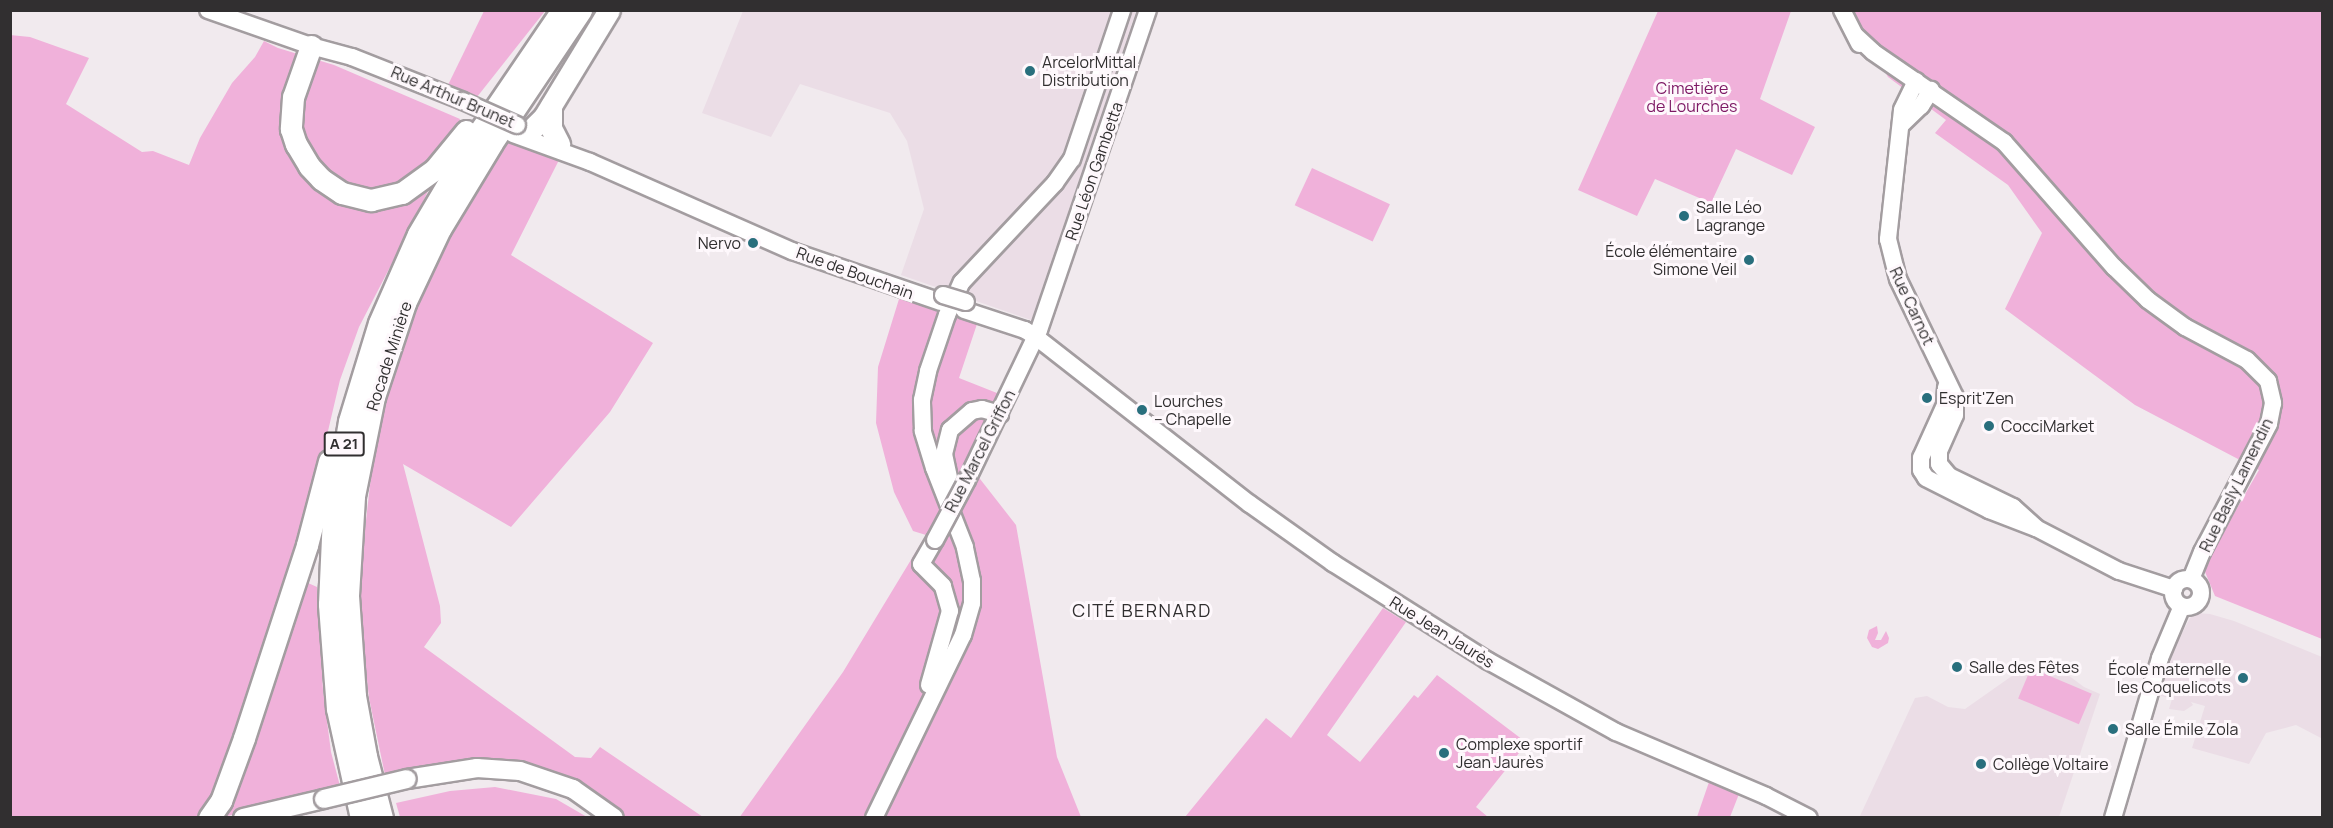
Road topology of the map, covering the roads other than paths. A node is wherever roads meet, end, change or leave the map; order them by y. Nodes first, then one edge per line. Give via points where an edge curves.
1 (208, 10) edge
2 (562, 10) edge
3 (581, 10) edge
4 (609, 10) edge
5 (1122, 10) edge
6 (1148, 10) edge
7 (1842, 10) edge
8 (311, 46) junction
9 (524, 67) junction
10 (1921, 90) junction
11 (550, 106) junction
12 (519, 131) junction
13 (559, 144) junction
14 (590, 162) junction
15 (1037, 333) junction
16 (363, 370) junction
17 (1946, 377) junction
18 (1000, 414) junction
19 (2036, 528) junction
20 (2191, 579) junction
21 (2174, 589) junction
22 (2182, 606) junction
23 (923, 718) junction
24 (366, 756) junction
25 (893, 778) junction
26 (408, 784) junction
27 (325, 803) junction
28 (209, 818) edge
29 (243, 818) edge
30 (282, 818) edge
31 (361, 818) edge
32 (382, 818) edge
33 (392, 818) edge
34 (600, 818) edge
35 (614, 818) edge
36 (874, 818) edge
37 (1809, 818) edge
38 (2113, 818) edge

1 - 8 street, Rue Arthur Brunet
2 - 9 highway, Rocade Minière / A 21
3 - 24 highway, Rocade Minière / A 21 via 449,212 409,293 379,378 357,476 348,575 353,676
4 - 11 highway
5 - 23 street via 1072,159 1055,183 966,275 950,307 928,371 922,400 923,431 965,547 972,593 963,635
6 - 15 street, Rue Léon Gambetta
7 - 10 street, Rue Basly Lamendin via 1868,49
8 - 9 highway via 293,96 293,136 304,159 321,179 342,193 364,200 394,196 423,180 507,76
8 - 12 street, Rue Arthur Brunet
9 - 16 highway, Rocade Minière / A 21 via 450,177 418,234 390,294
10 - 17 street, Rue Carnot via 1902,110 1888,225 1889,253
10 - 20 street, Rue Basly Lamendin via 2033,176 2148,300 2264,375 2273,403 2269,424
11 - 12 highway via 540,123
11 - 13 highway via 551,128
12 - 13 street, Rue Arthur Brunet
12 - 14 street
13 - 14 street, Rue Arthur Brunet
14 - 15 street, Rue de Bouchain via 792,251
15 - 18 street, Rue Marcel Griffon
15 - 37 street, Rue Jean Jaurès via 1191,460 1294,536 1478,655 1616,732
16 - 28 highway via 351,380 303,557 224,793
16 - 31 highway, Rocade Minière / A 21 via 337,483 329,604 337,709
17 - 19 street, Rue Carnot via 1956,403 1938,455 1945,473 2013,507
17 - 19 street, Rue Carnot via 1946,400 1921,458 1923,474 1933,483 1989,510
18 - 23 street via 982,409 967,413 945,441 947,472 978,554 982,604 976,631 965,654
18 - 25 street, Rue Marcel Griffon, bridge via 921,564 944,586 950,611 933,674
19 - 21 street, Rue Carnot via 2119,571
20 - 21 street via 2180,581
20 - 22 street via 2200,587 2200,599 2193,606
21 - 22 street via 2174,598
22 - 38 street via 2160,658
23 - 25 street
24 - 32 highway, Rocade Minière / A 21
24 - 33 highway
25 - 36 street
26 - 27 main road
26 - 34 main road via 510,778 556,791
26 - 35 main road via 477,768 520,771 573,789
27 - 29 main road
27 - 30 main road

